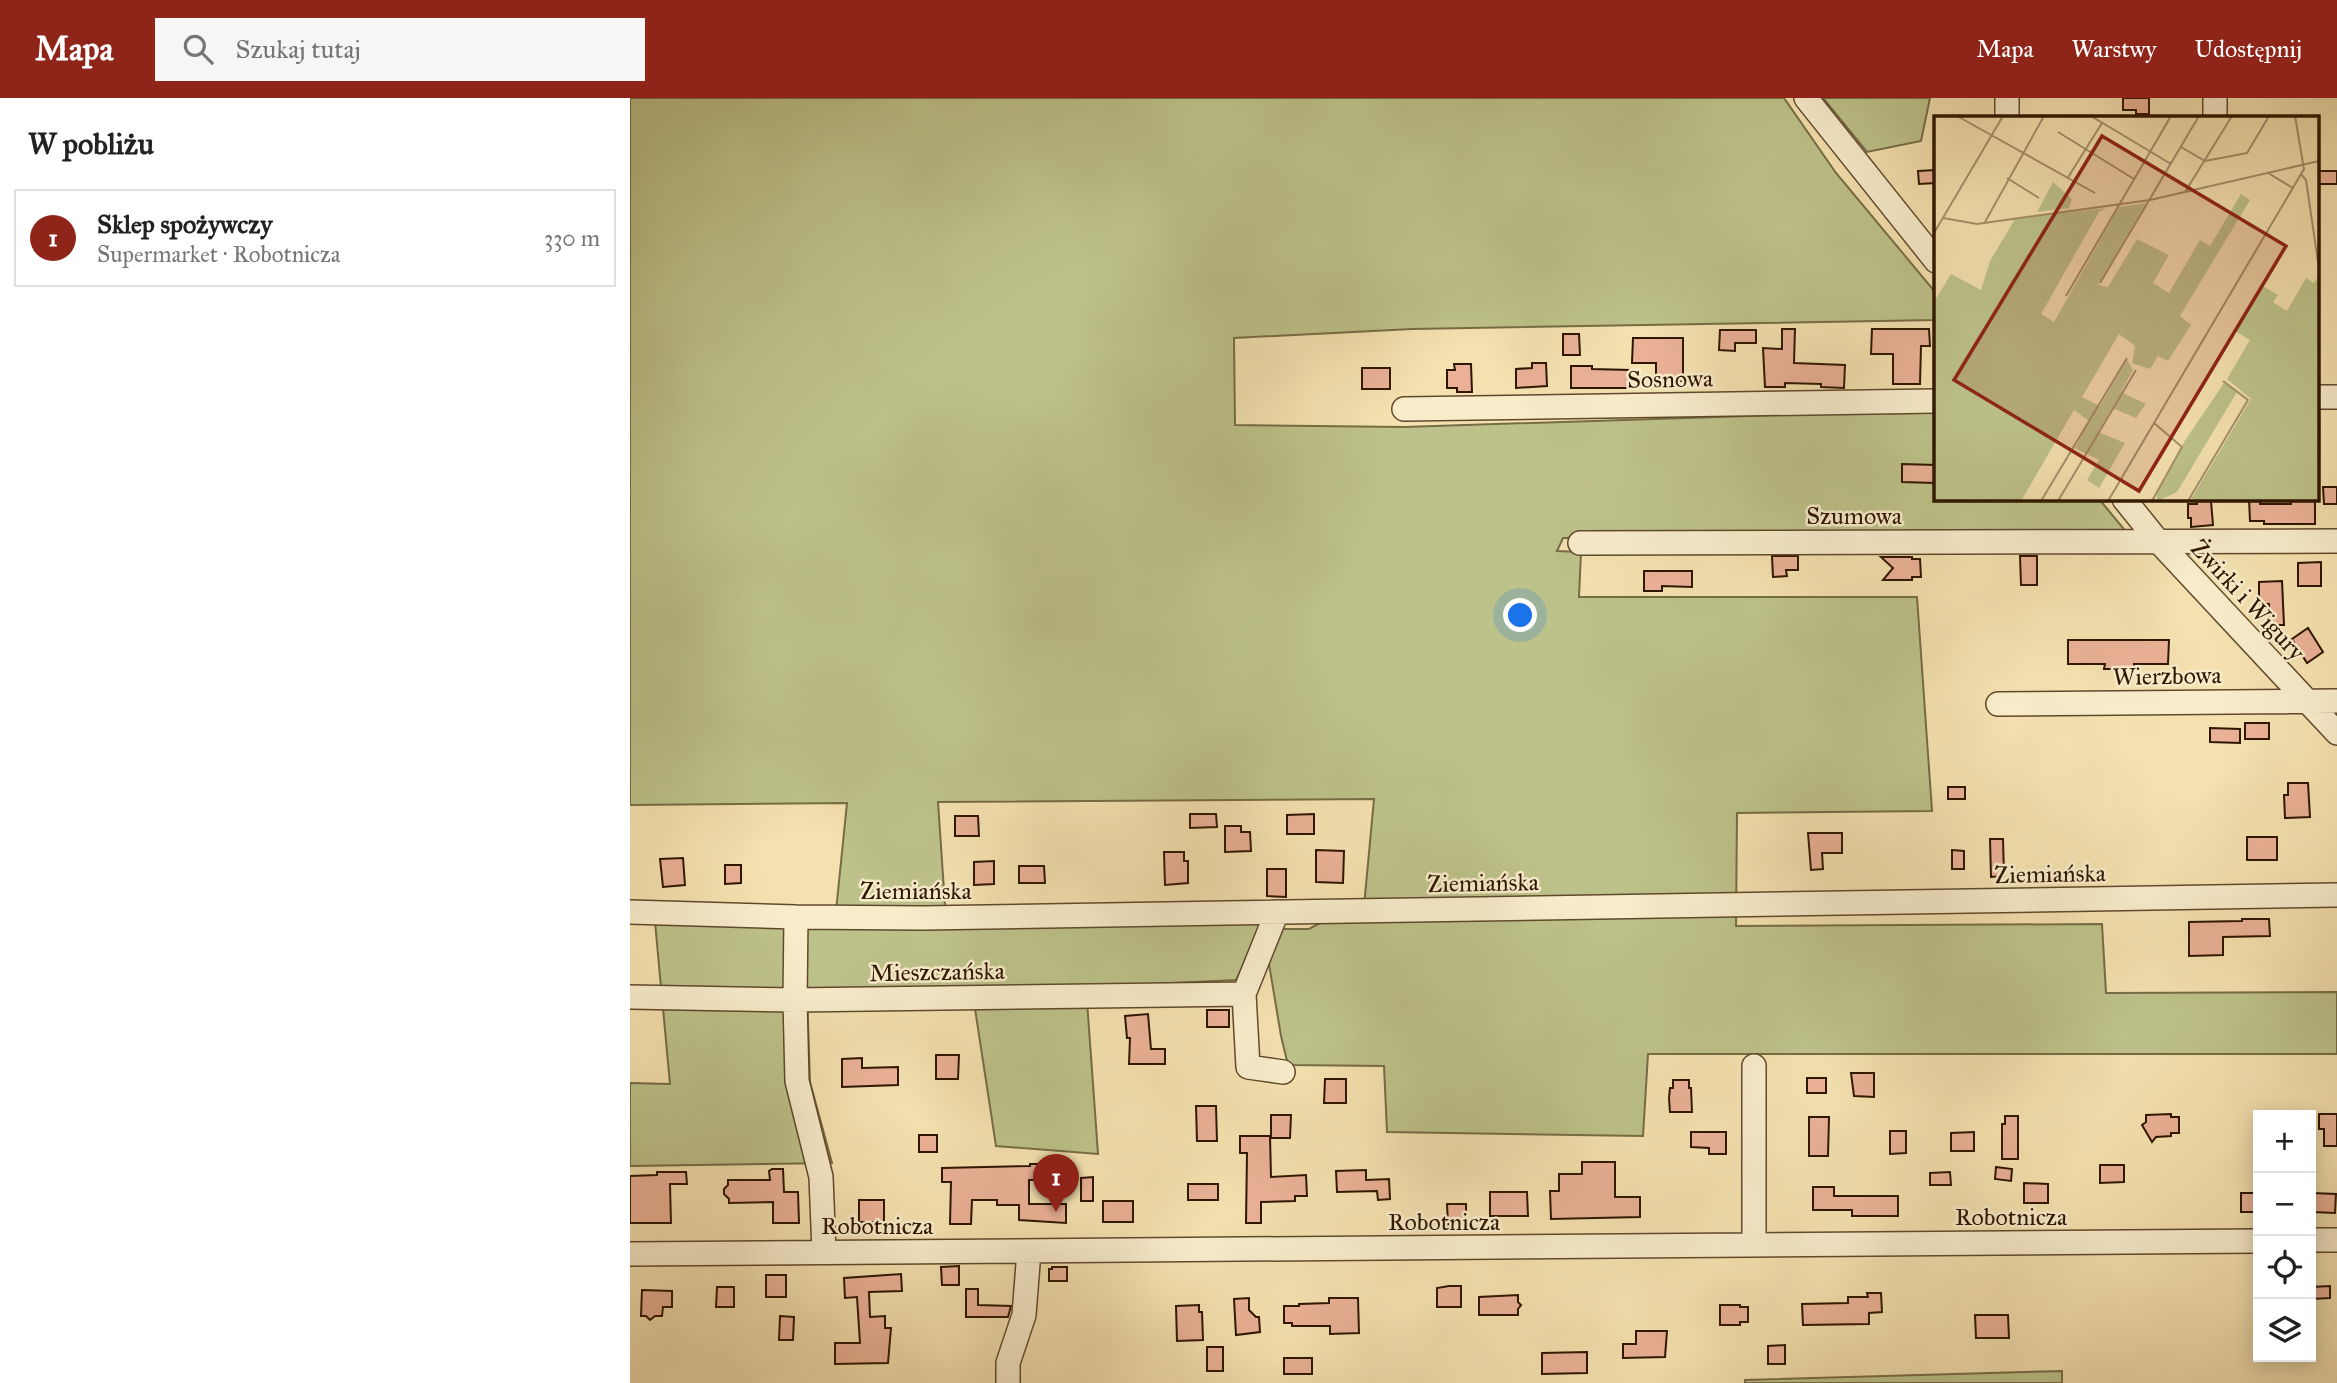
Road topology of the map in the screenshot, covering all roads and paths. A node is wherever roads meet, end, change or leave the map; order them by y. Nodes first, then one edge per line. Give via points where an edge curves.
1 (1806, 98) edge
2 (2007, 98) edge
3 (2215, 98) edge
4 (2007, 116) edge
5 (2215, 116) edge
6 (1934, 258) edge
7 (2319, 397) edge
8 (2337, 397) edge
9 (1934, 401) edge
10 (1404, 409) dead end
11 (2125, 500) edge
12 (2157, 540) junction
13 (2337, 541) edge
14 (1580, 543) dead end
15 (2305, 700) junction
16 (2337, 701) edge
17 (1998, 704) dead end
18 (2337, 733) edge
19 (2337, 895) edge
20 (630, 912) edge
21 (1277, 912) junction
22 (796, 918) junction
23 (1244, 994) junction
24 (630, 998) edge
25 (795, 1000) junction
26 (1754, 1066) dead end
27 (1283, 1072) dead end
28 (2316, 1240) edge
29 (2337, 1240) edge
30 (2253, 1241) edge
31 (1754, 1245) junction
32 (1029, 1251) junction
33 (824, 1252) junction
34 (630, 1254) edge
35 (1008, 1383) edge

1 - 6 street
2 - 4 street
3 - 5 street
7 - 8 street
9 - 10 street, Sosnowa
11 - 12 street, Żwirki i Wigury
12 - 13 street, Szumowa
12 - 14 street, Szumowa
12 - 15 street, Żwirki i Wigury
15 - 16 street, Wierzbowa
15 - 17 street, Wierzbowa
15 - 18 street, Żwirki i Wigury
19 - 21 street, Ziemiańska
20 - 22 street, Ziemiańska
21 - 22 street, Ziemiańska
21 - 23 street
22 - 25 street
23 - 25 street, Mieszczańska
23 - 27 street via 1248,1067
24 - 25 street, Mieszczańska
25 - 33 street via 797,1081 821,1177
26 - 31 street
28 - 29 street
30 - 31 street, Robotnicza
31 - 32 street, Robotnicza
32 - 33 street, Robotnicza
32 - 35 street via 1024,1315 1008,1363
33 - 34 street, Robotnicza

